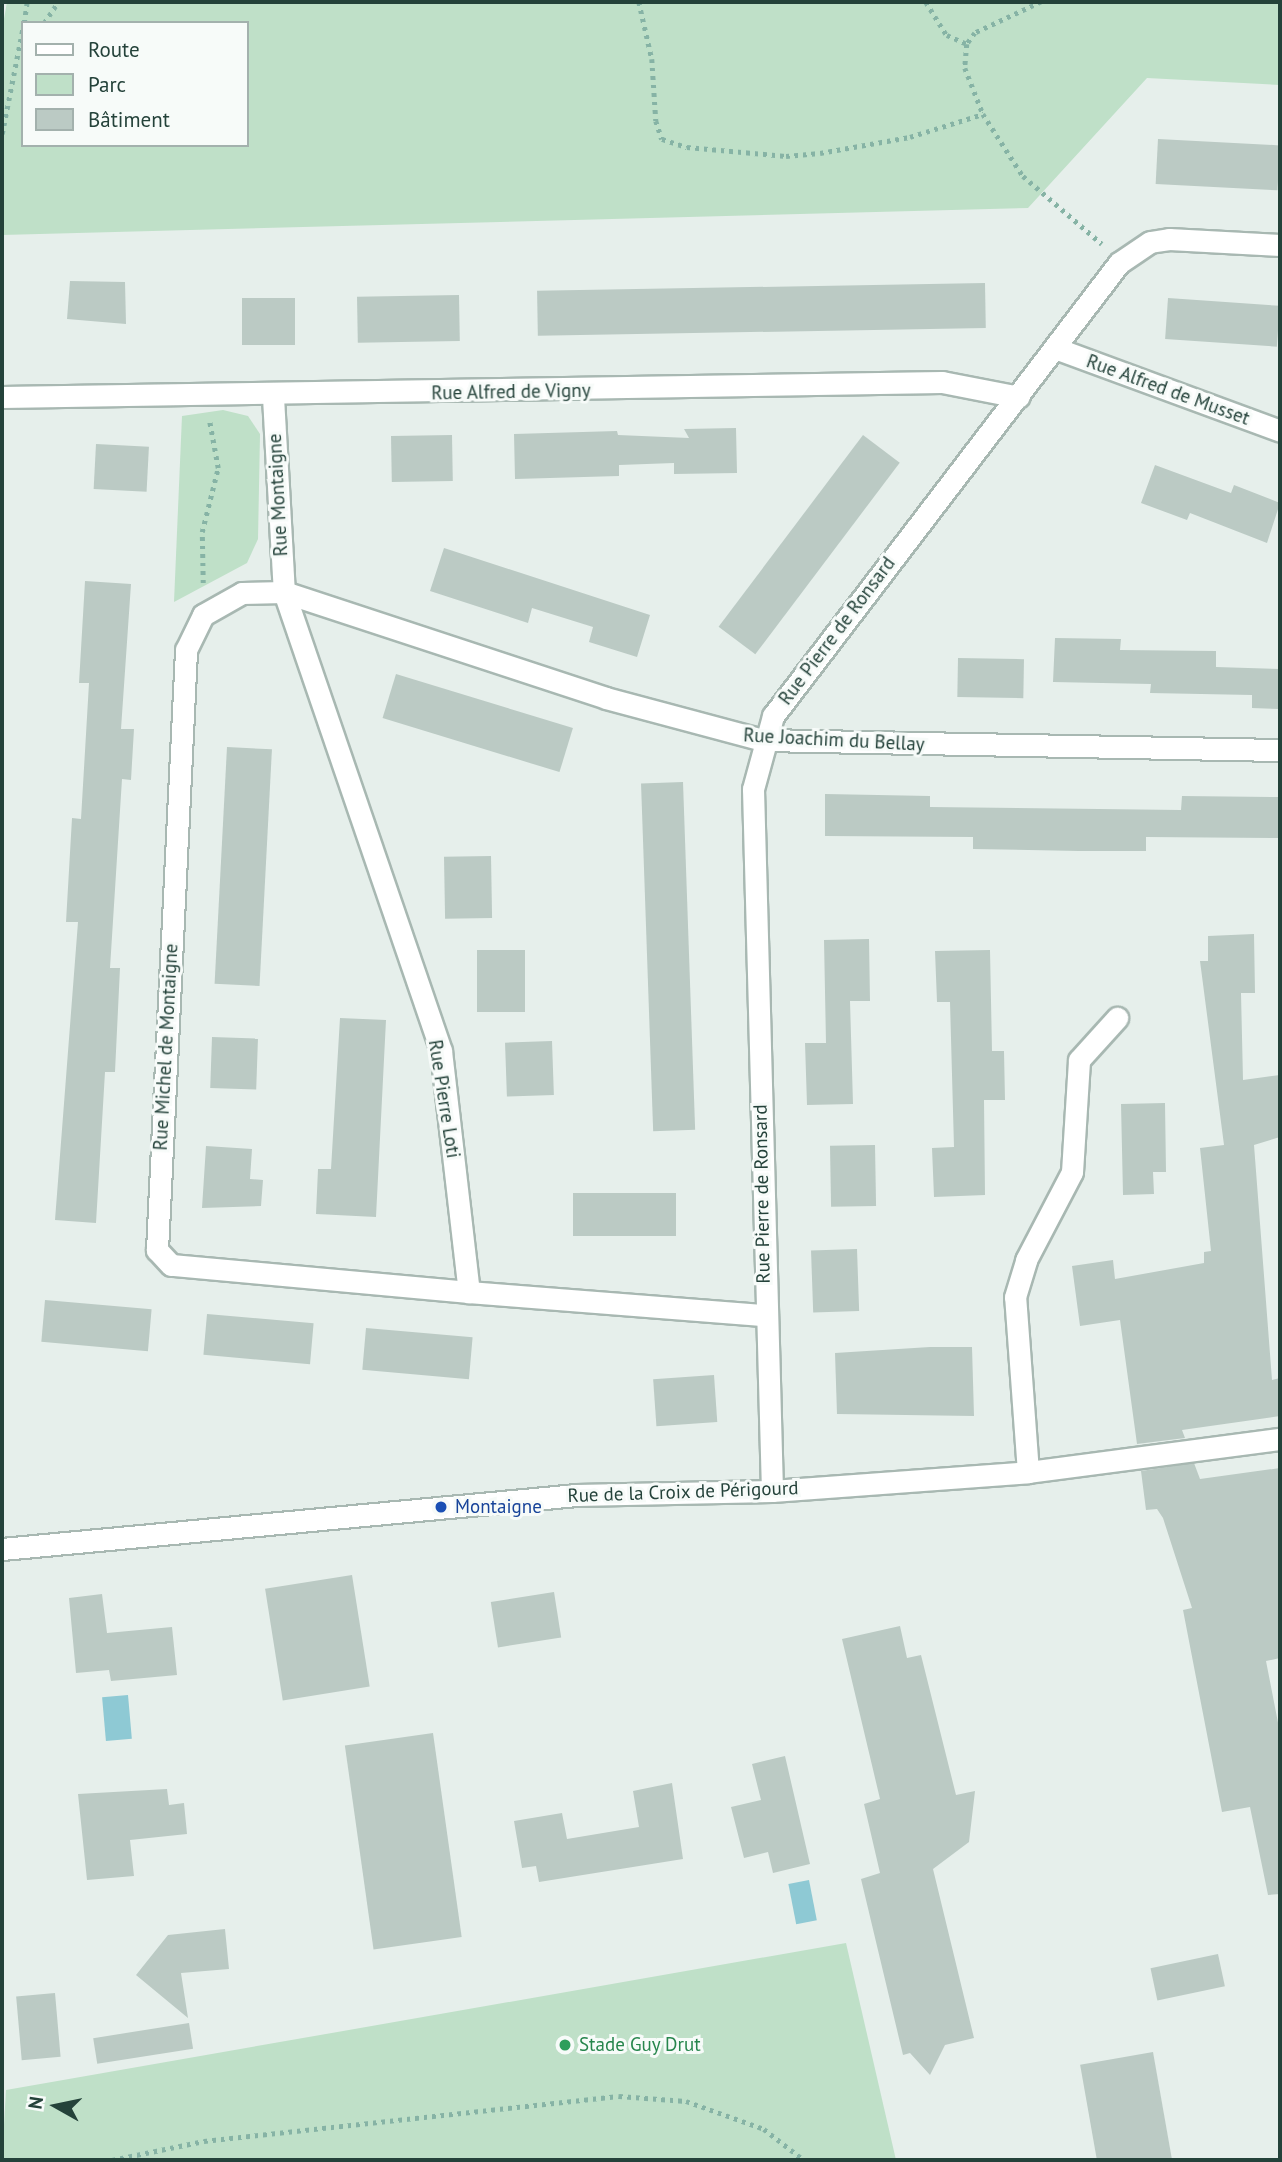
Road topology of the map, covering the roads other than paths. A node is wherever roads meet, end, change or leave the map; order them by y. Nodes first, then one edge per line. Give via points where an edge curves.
1 (1280, 245) edge
2 (1055, 348) junction
3 (2, 397) edge
4 (273, 397) junction
5 (1019, 397) junction
6 (1280, 431) edge
7 (284, 593) junction
8 (763, 740) junction
9 (1280, 750) edge
10 (1117, 1018) dead end
11 (469, 1292) junction
12 (764, 1315) junction
13 (1280, 1439) edge
14 (1028, 1472) junction
15 (772, 1490) junction
16 (2, 1549) edge

1 - 2 street, Rue Pierre de Ronsard via 1150,242 1119,263
2 - 5 street, Rue Pierre de Ronsard
2 - 6 street, Rue Alfred de Musset
3 - 4 street, Rue Alfred de Vigny
4 - 5 street, Rue Alfred de Vigny via 942,382
4 - 7 street, Rue Montaigne
5 - 8 street, Rue Pierre de Ronsard via 791,688
7 - 8 street, Rue Joachim du Bellay via 606,698
7 - 11 street, Rue Pierre Loti via 441,1051
7 - 11 street, Rue Michel de Montaigne via 242,593 203,615 186,650 156,1250 171,1265
8 - 9 street, Rue Joachim du Bellay
8 - 12 street, Rue Pierre de Ronsard via 753,789
10 - 14 street via 1079,1060 1072,1172 1026,1260 1015,1297
11 - 12 street
12 - 15 street, Rue Pierre de Ronsard
13 - 14 street, Rue de la Croix de Périgourd
14 - 15 street, Rue de la Croix de Périgourd
15 - 16 street, Rue de la Croix de Périgourd via 576,1495

